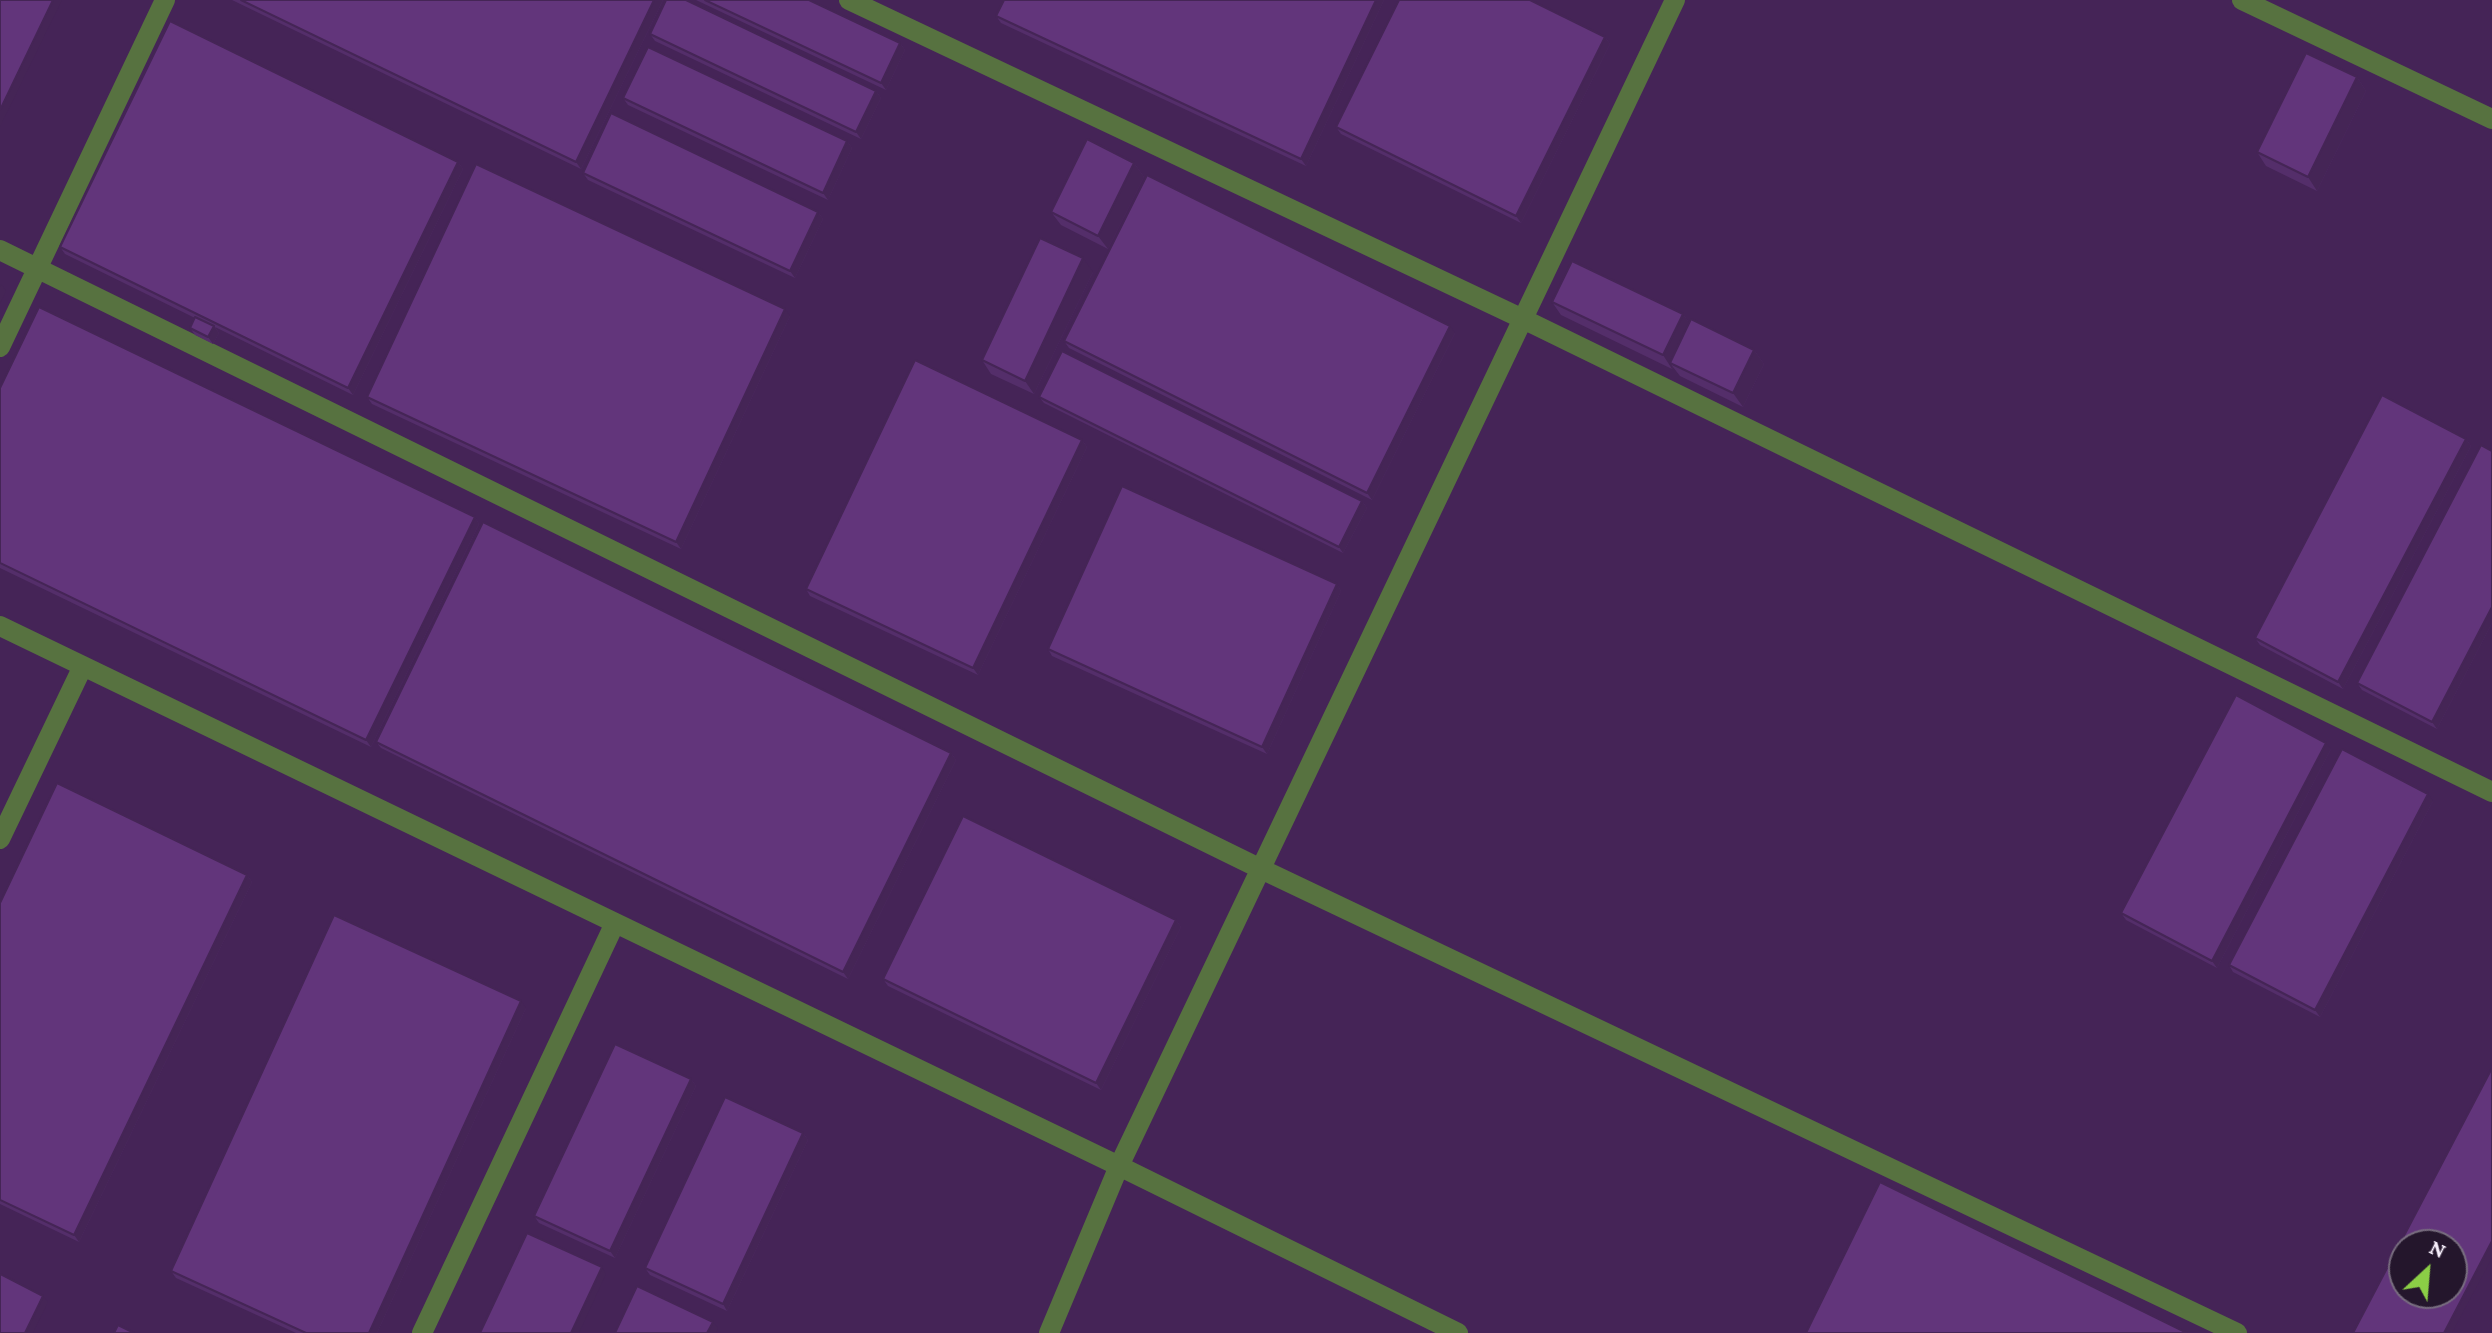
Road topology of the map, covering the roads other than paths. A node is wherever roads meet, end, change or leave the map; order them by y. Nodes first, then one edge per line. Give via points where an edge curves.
1 (165, 0) edge
2 (849, 0) edge
3 (1675, 0) edge
4 (2242, 0) edge
5 (2492, 119) edge
6 (0, 250) edge
7 (36, 267) junction
8 (1523, 319) junction
9 (0, 347) edge
10 (0, 626) edge
11 (83, 666) junction
12 (2492, 792) edge
13 (0, 839) edge
14 (1261, 869) junction
15 (615, 923) junction
16 (1119, 1166) junction
17 (422, 1333) edge
18 (1049, 1333) edge
19 (1458, 1333) edge
20 (2237, 1333) edge

1 - 7 lane
2 - 8 lane
3 - 8 lane
4 - 5 lane
6 - 7 lane
7 - 9 lane
7 - 14 lane
8 - 12 lane
8 - 14 lane
10 - 11 lane
11 - 13 lane
11 - 15 lane
14 - 16 lane
14 - 20 lane
15 - 16 lane
15 - 17 lane
16 - 18 lane
16 - 19 lane

